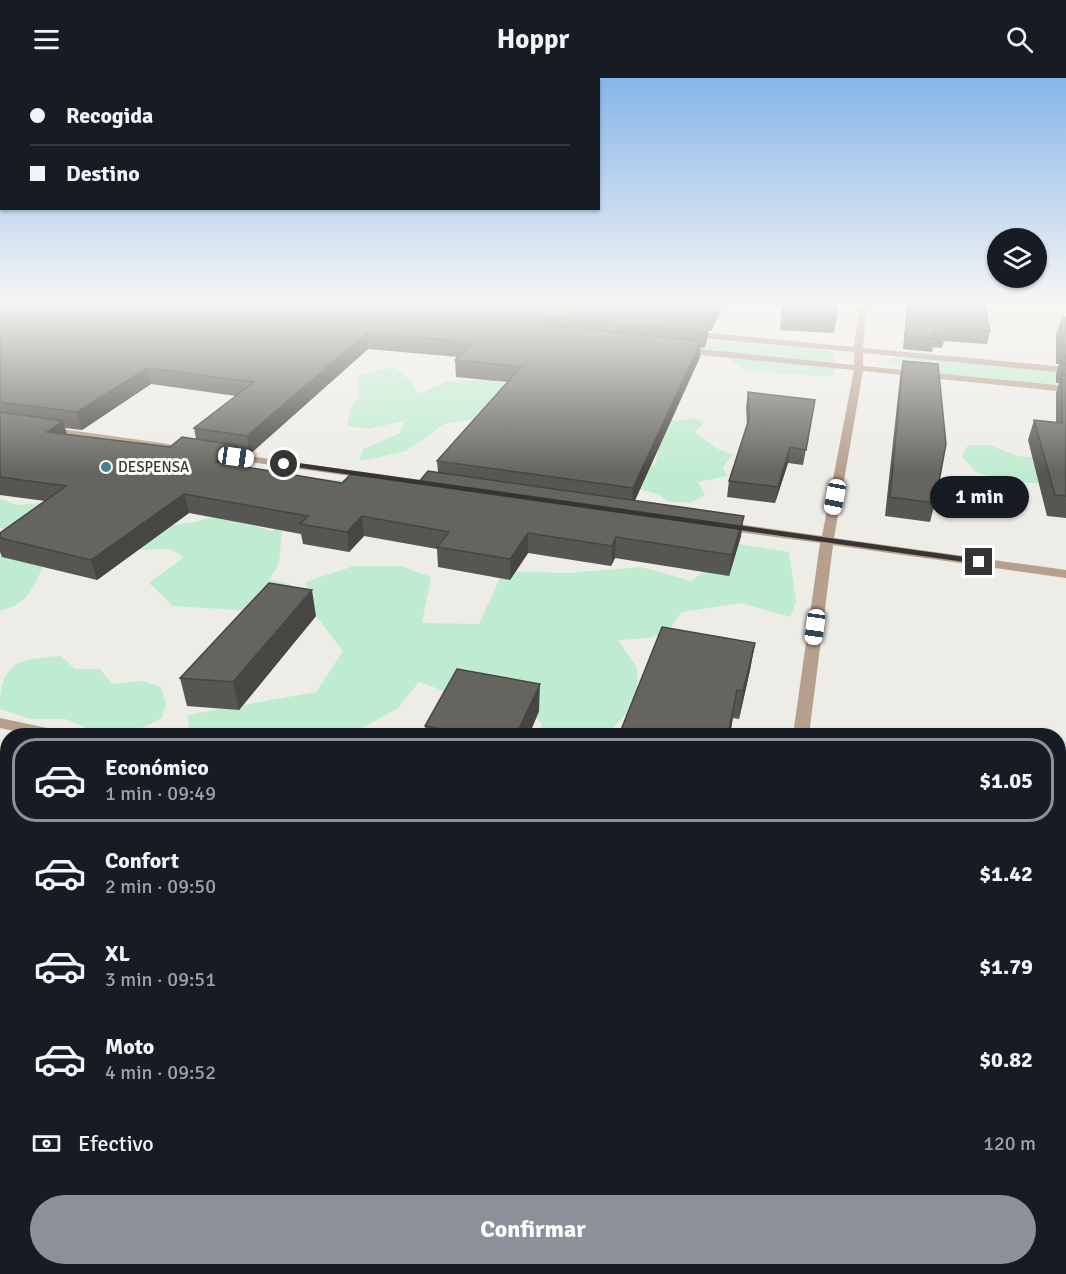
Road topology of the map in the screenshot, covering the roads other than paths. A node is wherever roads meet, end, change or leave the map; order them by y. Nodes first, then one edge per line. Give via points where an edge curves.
1 (787, 361) edge
2 (859, 361) edge
3 (970, 361) edge
4 (859, 368) junction
5 (1066, 370) edge
6 (1066, 388) edge
7 (35, 429) edge
8 (177, 449) edge
9 (201, 452) edge
10 (449, 487) edge
11 (709, 523) edge
12 (827, 540) junction
13 (1066, 574) edge
14 (0, 723) edge
15 (24, 728) edge
16 (802, 728) edge

1 - 4 street
2 - 4 street
3 - 5 street
4 - 6 street
4 - 12 street
7 - 8 street
9 - 10 street
11 - 12 street
12 - 13 street
12 - 16 street
14 - 15 street

